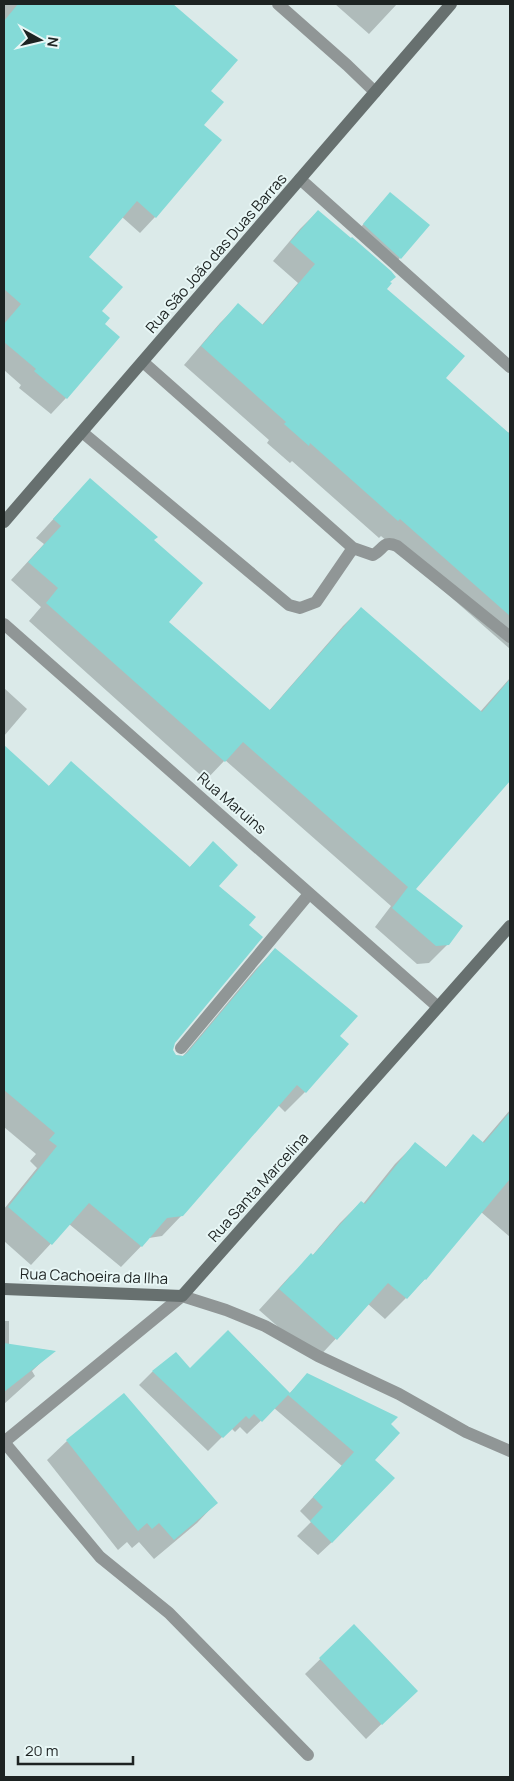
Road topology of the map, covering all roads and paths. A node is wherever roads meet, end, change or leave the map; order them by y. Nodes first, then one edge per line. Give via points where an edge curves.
1 (278, 4) edge
2 (451, 4) edge
3 (375, 92) junction
4 (300, 179) junction
5 (143, 362) junction
6 (510, 367) edge
7 (82, 432) junction
8 (4, 522) edge
9 (353, 548) junction
10 (4, 624) edge
11 (510, 637) edge
12 (310, 894) junction
13 (510, 926) edge
14 (438, 1007) junction
15 (181, 1048) dead end
16 (4, 1289) edge
17 (182, 1296) junction
18 (4, 1442) edge
19 (510, 1451) edge
20 (308, 1755) dead end

1 - 3 street
2 - 3 street, Rua São João das Duas Barras
3 - 4 street, Rua São João das Duas Barras
4 - 5 street, Rua São João das Duas Barras
4 - 6 street
5 - 7 street, Rua São João das Duas Barras
5 - 9 street
7 - 8 street, Rua São João das Duas Barras
7 - 9 street via 289,605 300,608 316,602
9 - 11 street via 373,555 386,544 397,546
10 - 12 street, Rua Maruins
12 - 14 street, Rua Maruins
12 - 15 street
13 - 14 street, Rua Santa Marcelina
14 - 17 street, Rua Santa Marcelina
16 - 17 street, Rua Cachoeira da Ilha
17 - 18 street, Rua Santa Marcelina
17 - 19 street via 265,1326 466,1432
18 - 20 street via 100,1557 169,1613

